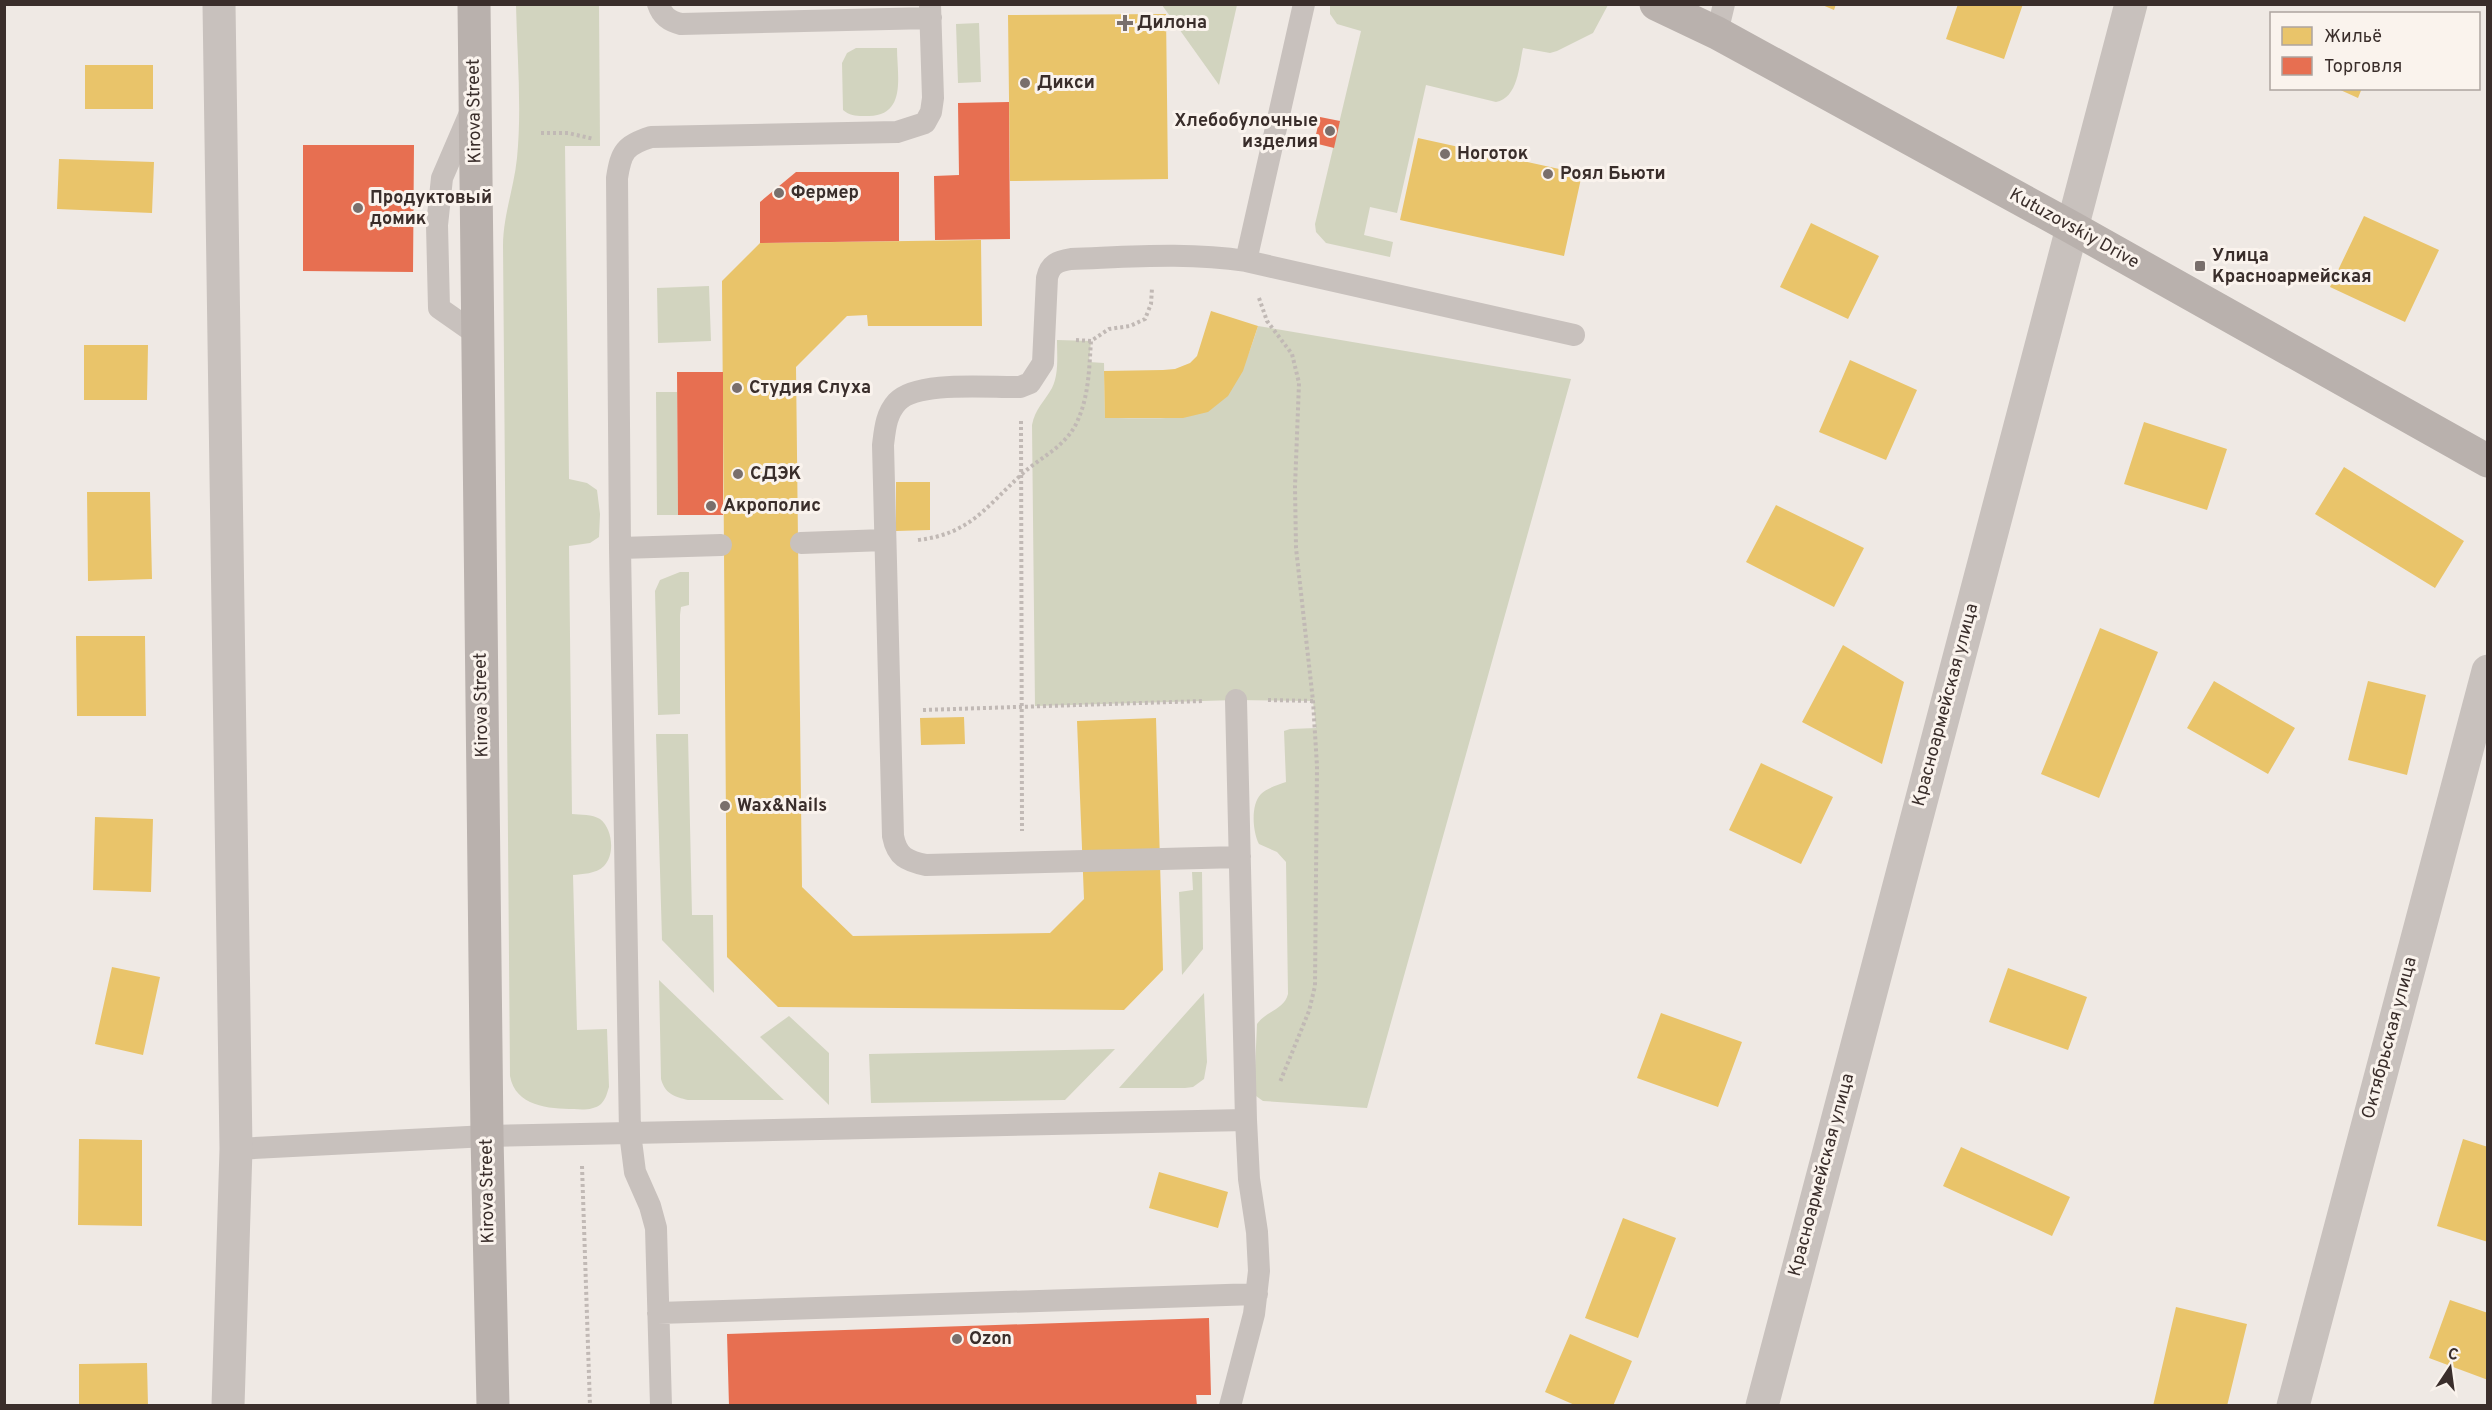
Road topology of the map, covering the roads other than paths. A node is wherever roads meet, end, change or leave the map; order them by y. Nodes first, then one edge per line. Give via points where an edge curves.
1 (219, 4) edge
2 (474, 4) edge
3 (657, 4) edge
4 (1304, 4) edge
5 (1656, 4) edge
6 (2131, 4) edge
7 (930, 11) edge
8 (774, 13) edge
9 (1720, 19) edge
10 (2073, 228) junction
11 (1246, 261) junction
12 (1574, 335) dead end
13 (2487, 461) edge
14 (885, 540) junction
15 (801, 543) dead end
16 (721, 544) dead end
17 (620, 548) junction
18 (2487, 671) edge
19 (1236, 700) road end
20 (1240, 857) junction
21 (1246, 1120) junction
22 (630, 1133) junction
23 (487, 1136) junction
24 (236, 1149) junction
25 (1257, 1294) junction
26 (658, 1313) junction
27 (228, 1406) edge
28 (493, 1406) edge
29 (661, 1406) edge
30 (1230, 1406) edge
31 (1762, 1406) edge
32 (2293, 1406) edge

1 - 24 street
2 - 23 street, Kirova Street
3 - 8 lane via 669,21 681,24
4 - 11 lane
5 - 9 street, Kutuzovskiy Drive
6 - 10 street, Красноармейская улица
7 - 8 lane
7 - 17 lane via 931,112 925,123 912,129 651,137 625,150 617,178
9 - 10 street, Kutuzovskiy Drive
10 - 13 street, Kutuzovskiy Drive
10 - 31 street, Красноармейская улица
11 - 12 lane
11 - 14 lane via 1212,256 1152,256 1054,263 1047,278 1043,363 1030,383 1020,387 914,391 899,399 890,411 885,427
14 - 15 lane
14 - 20 lane via 893,836 901,857 926,865
16 - 17 lane
17 - 22 lane
18 - 32 street, Октябрьская улица
19 - 20 lane
20 - 21 lane
21 - 22 lane
21 - 25 lane via 1259,1249
22 - 23 lane
22 - 26 lane via 635,1172 656,1228
23 - 24 lane
23 - 28 street, Kirova Street
24 - 27 street
25 - 26 lane
25 - 30 lane
26 - 29 lane

